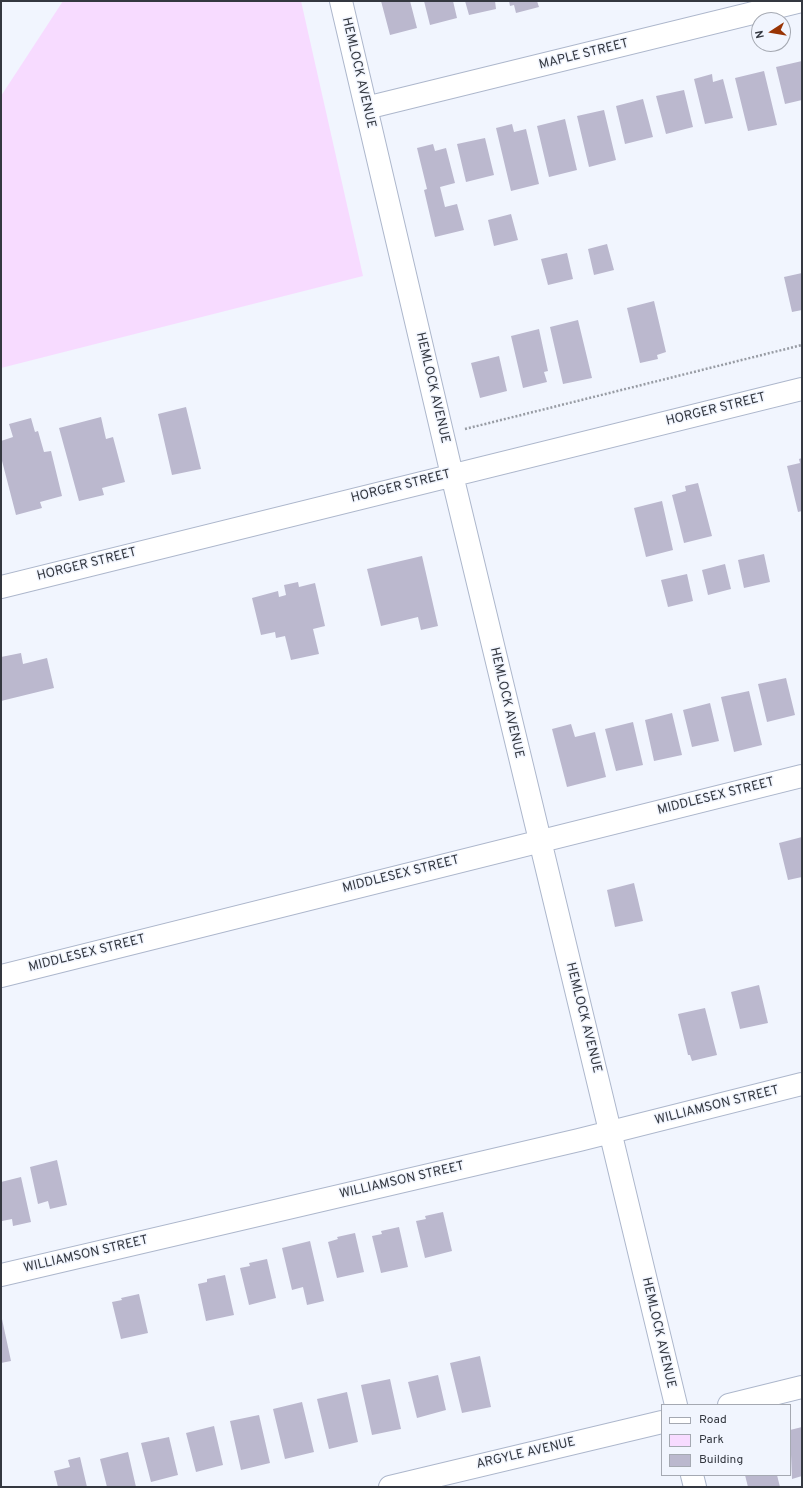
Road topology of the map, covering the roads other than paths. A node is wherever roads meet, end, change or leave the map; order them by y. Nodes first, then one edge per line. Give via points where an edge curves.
1 (340, 1) edge
2 (802, 1) edge
3 (366, 108) junction
4 (802, 389) edge
5 (452, 475) junction
6 (1, 587) edge
7 (802, 776) edge
8 (539, 842) junction
9 (1, 976) edge
10 (802, 1084) edge
11 (610, 1132) junction
12 (1, 1275) edge
13 (802, 1387) edge
14 (676, 1404) edge
15 (734, 1404) edge
16 (661, 1422) edge
17 (692, 1476) edge
18 (390, 1487) edge
19 (695, 1487) edge

1 - 3 street, HEMLOCK AVENUE
2 - 3 street, MAPLE STREET
3 - 5 street, HEMLOCK AVENUE
4 - 5 street, HORGER STREET
5 - 6 street, HORGER STREET
5 - 8 street, HEMLOCK AVENUE
7 - 8 street, MIDDLESEX STREET
8 - 9 street, MIDDLESEX STREET
8 - 11 street, HEMLOCK AVENUE
10 - 11 street, WILLIAMSON STREET
11 - 12 street, WILLIAMSON STREET
11 - 14 street, HEMLOCK AVENUE
13 - 15 street
16 - 18 street, ARGYLE AVENUE
17 - 19 street

